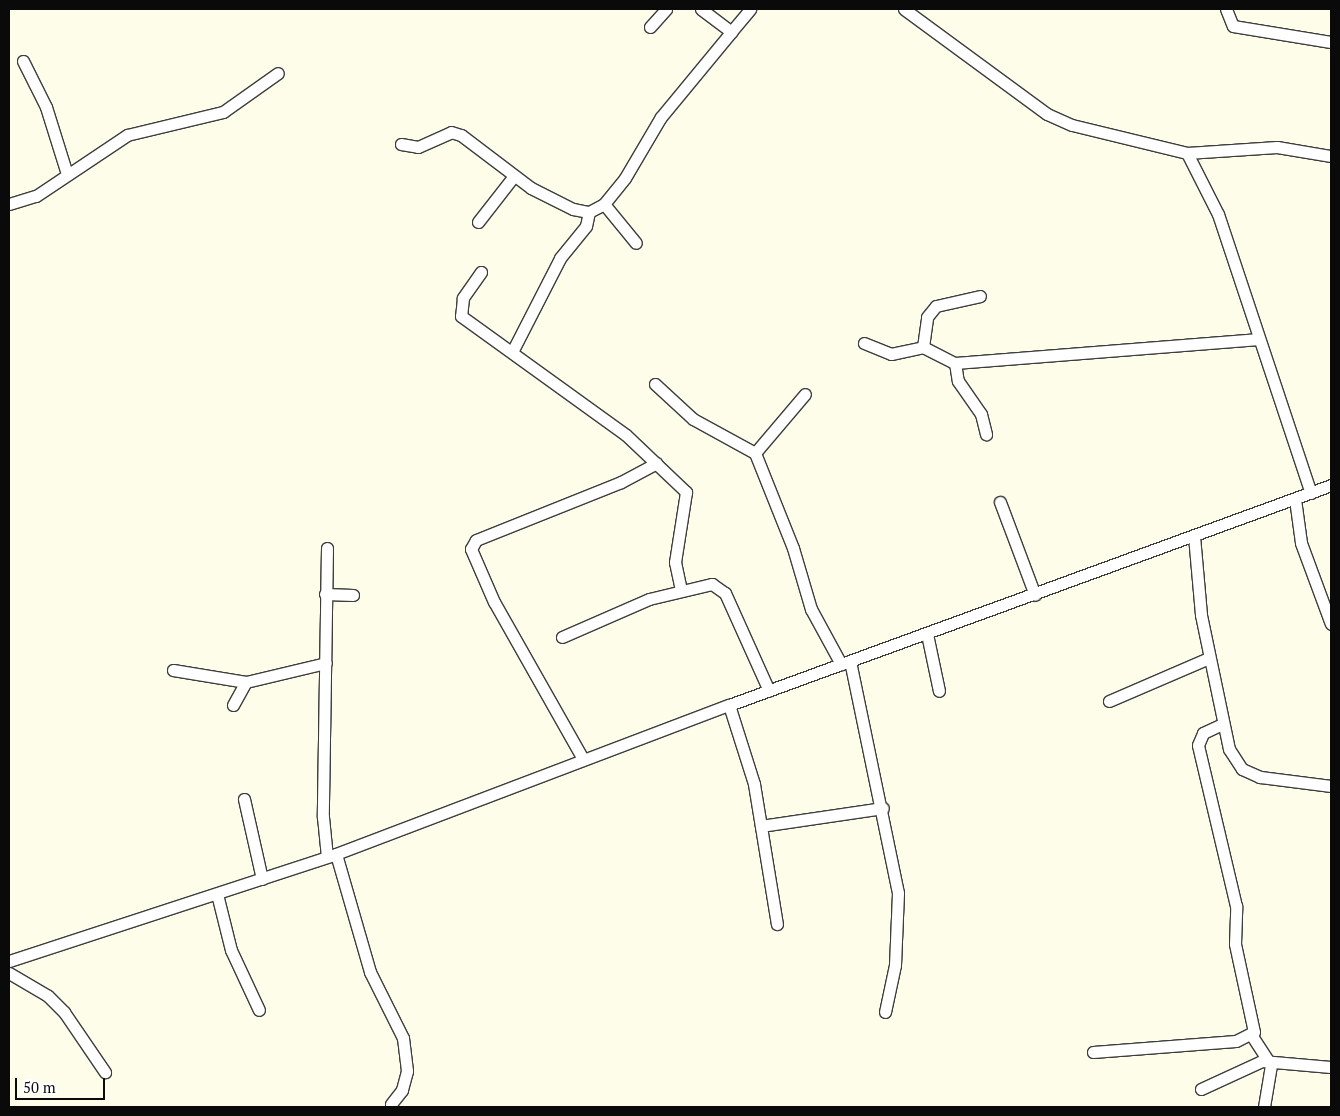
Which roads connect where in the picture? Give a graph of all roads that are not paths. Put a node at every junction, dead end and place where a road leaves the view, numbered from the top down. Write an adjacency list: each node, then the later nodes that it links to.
1 (666, 9): 6 (street)
2 (701, 9): 7 (street)
3 (750, 9): 7 (street)
4 (904, 9): 12 (street)
5 (1226, 9): 8 (street)
6 (650, 27)
7 (732, 32): 17 (street)
8 (1331, 42)
9 (23, 60): 14 (street)
10 (278, 73): 14 (street)
11 (401, 144): 15 (street)
12 (1187, 153): 13 (street); 23 (street)
13 (1331, 156)
14 (67, 174): 16 (street)
15 (513, 177): 18 (street); 19 (street)
16 (9, 204)
17 (604, 204): 18 (street); 20 (street)
18 (589, 212): 26 (street)
19 (478, 222)
20 (636, 244)
21 (481, 272): 26 (street)
22 (980, 296): 25 (street)
23 (1259, 339): 27 (street); 34 (street)
24 (864, 343): 25 (street)
25 (923, 346): 27 (street)
26 (512, 352): 32 (street)
27 (954, 363): 30 (street)
28 (655, 384): 31 (street)
29 (805, 394): 31 (street)
30 (986, 434)
31 (755, 453): 50 (street)
32 (656, 463): 41 (street); 59 (street)
33 (1331, 485): 34 (street)
34 (1311, 492): 35 (street)
35 (1294, 499): 37 (street); 45 (street)
36 (1000, 502): 43 (street)
37 (1194, 536): 38 (street); 40 (street)
38 (1176, 543): 40 (street); 43 (street)
39 (327, 548): 42 (street)
40 (1192, 559): 48 (street)
41 (681, 590): 47 (street); 53 (street)
42 (325, 594): 44 (street); 49 (street)
43 (1034, 594): 46 (street)
44 (353, 595)
45 (1331, 624)
46 (927, 634): 50 (street); 54 (street)
47 (562, 637)
48 (1209, 658): 55 (street); 58 (street)
49 (326, 662): 52 (street); 64 (street)
50 (846, 663): 53 (street); 62 (street)
51 (174, 670): 52 (street)
52 (246, 682): 56 (street)
53 (769, 691): 57 (street)
54 (939, 691)
55 (1109, 701)
56 (233, 705)
57 (729, 705): 59 (street); 63 (street)
58 (1222, 724): 60 (street); 72 (street)
59 (583, 759): 64 (street)
60 (1331, 786)
61 (244, 799): 65 (street)
62 (883, 808): 63 (street); 71 (street)
63 (761, 826): 67 (street)
64 (332, 856): 65 (street); 78 (street)
65 (262, 879): 66 (street)
66 (217, 894): 68 (street); 70 (street)
67 (776, 924)
68 (9, 961)
69 (9, 973): 76 (street)
70 (259, 1010)
71 (885, 1012)
72 (1252, 1036): 73 (street); 74 (street)
73 (1093, 1052)
74 (1270, 1062): 75 (street); 77 (street); 79 (street)
75 (1331, 1068)
76 (105, 1072)
77 (1201, 1089)
78 (391, 1104)
79 (1264, 1107)

